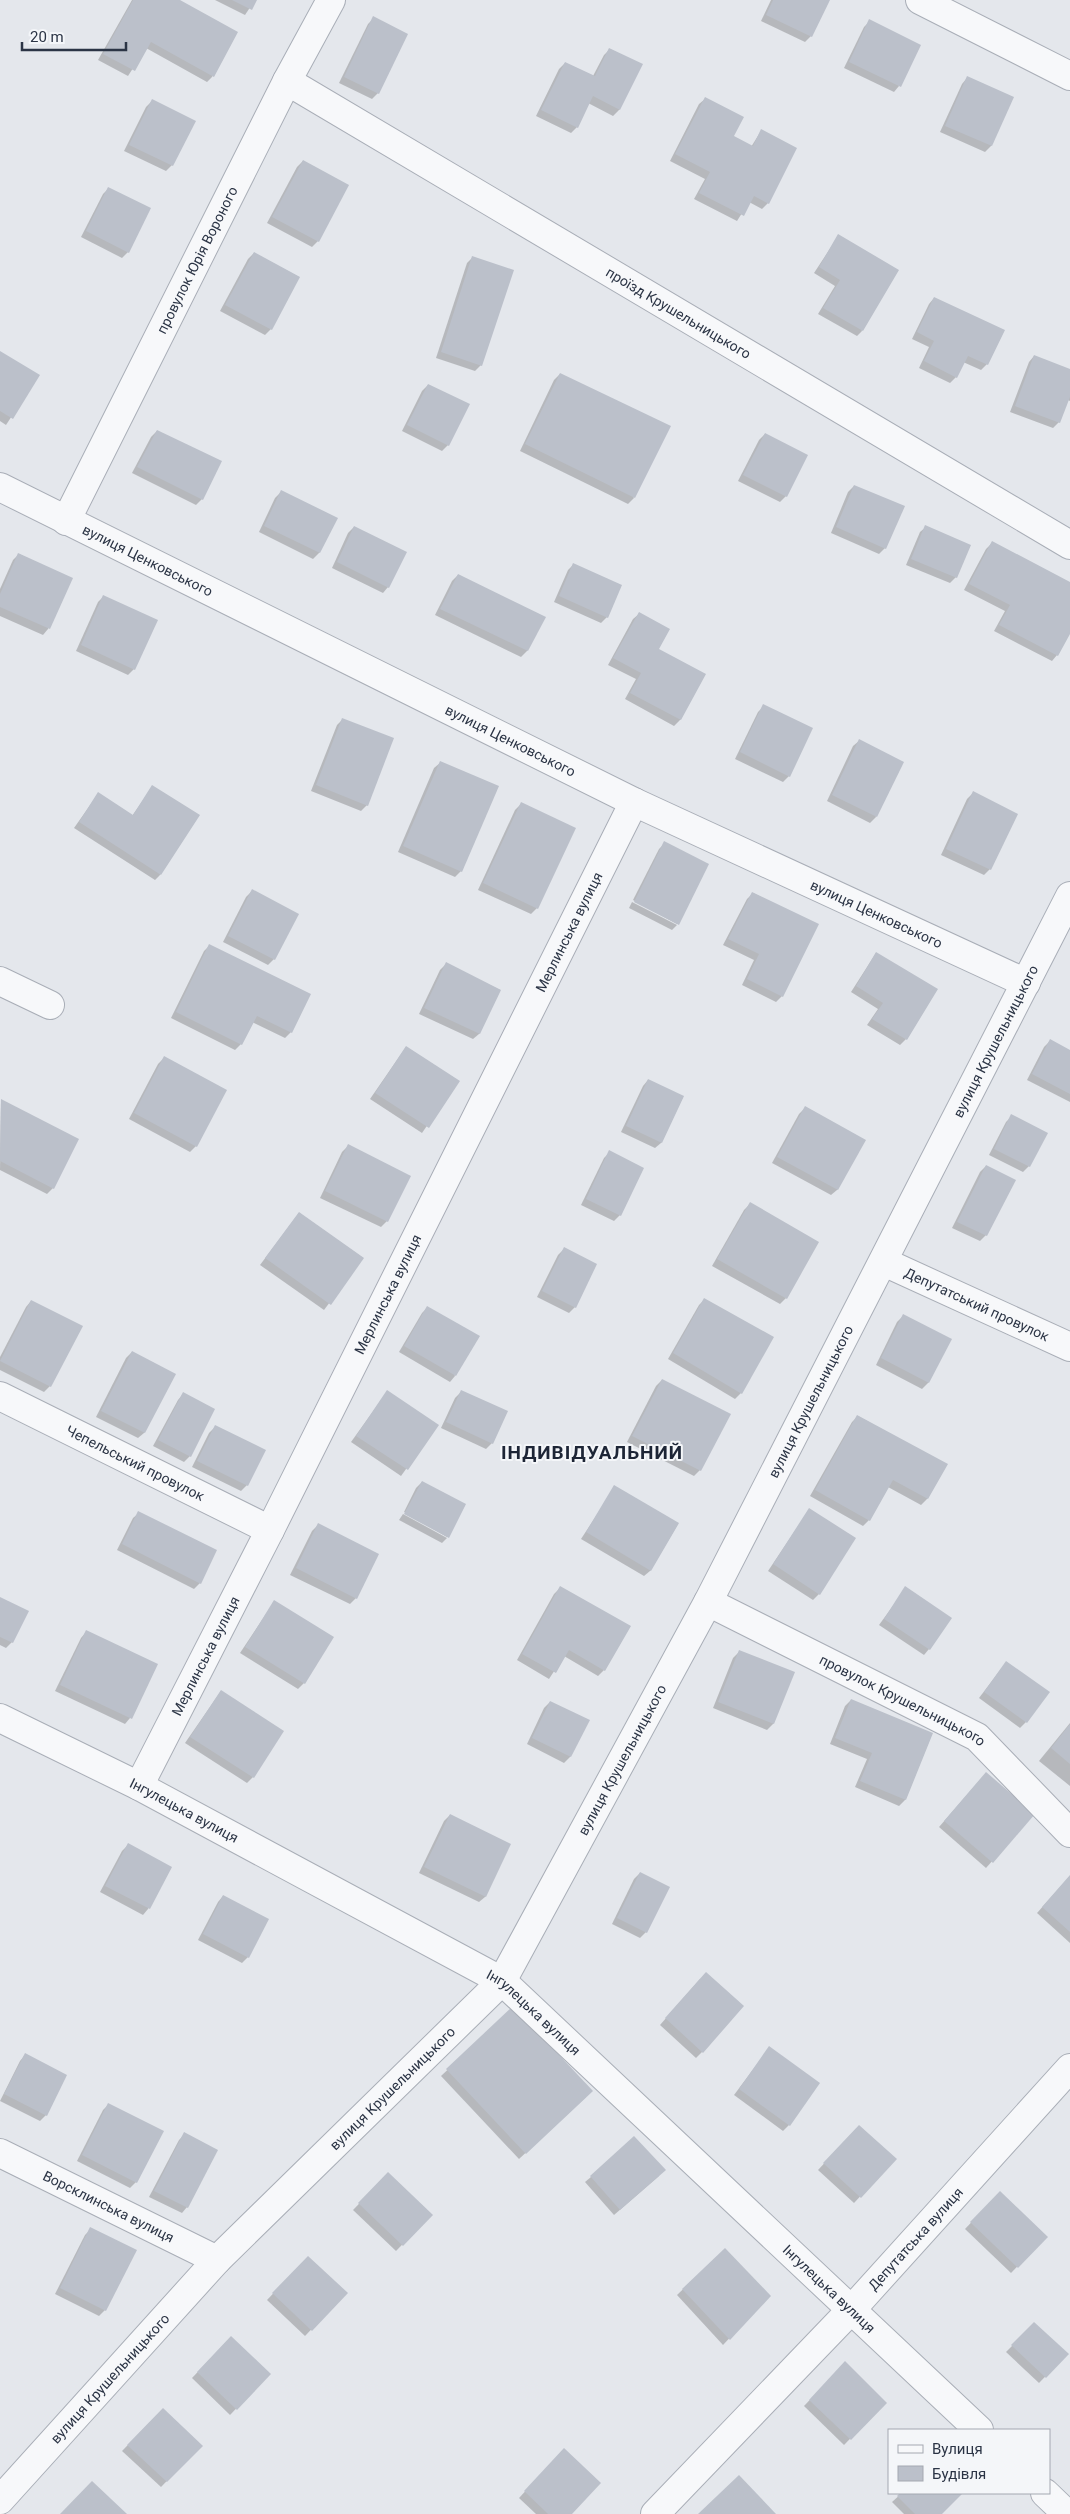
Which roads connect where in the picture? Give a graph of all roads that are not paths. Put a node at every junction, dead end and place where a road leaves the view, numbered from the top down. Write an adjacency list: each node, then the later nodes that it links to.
1 (331, 0): 4 (street, провулок Юрія Вороного)
2 (920, 0): 3 (street)
3 (1070, 76)
4 (287, 81): 6 (street, провулок Юрія Вороного); 7 (street, проїзд Крушельницького)
5 (0, 487): 6 (street, вулиця Ценковського)
6 (66, 521): 8 (street, вулиця Ценковського)
7 (1070, 545)
8 (634, 802): 11 (street, вулиця Ценковського); 16 (street, Мерлинська вулиця)
9 (1070, 896): 11 (street, вулиця Крушельницького)
10 (0, 981): 12 (street)
11 (1026, 983): 13 (street, вулиця Крушельницького)
12 (50, 1005)
13 (884, 1262): 14 (street, Депутатський провулок); 17 (street, вулиця Крушельницького)
14 (1070, 1347)
15 (0, 1396): 16 (street, Чепельський провулок)
16 (270, 1530): 19 (street, Мерлинська вулиця)
17 (708, 1602): 20 (street, провулок Крушельницького); 21 (street, вулиця Крушельницького)
18 (0, 1718): 19 (street, Інгулецька вулиця)
19 (139, 1786): 21 (street, Інгулецька вулиця)
20 (1070, 1833)
21 (502, 1981): 24 (street, вулиця Крушельницького); 25 (street, Інгулецька вулиця)
22 (1070, 2068): 25 (street, Депутатська вулиця)
23 (0, 2153): 24 (street, Ворсклинська вулиця)
24 (217, 2260): 28 (street, вулиця Крушельницького)
25 (852, 2309): 26 (street, Інгулецька вулиця); 29 (street, Депутатська вулиця)
26 (978, 2429)
27 (1046, 2494): 30 (street)
28 (0, 2500)
29 (654, 2514)
30 (1067, 2514)

